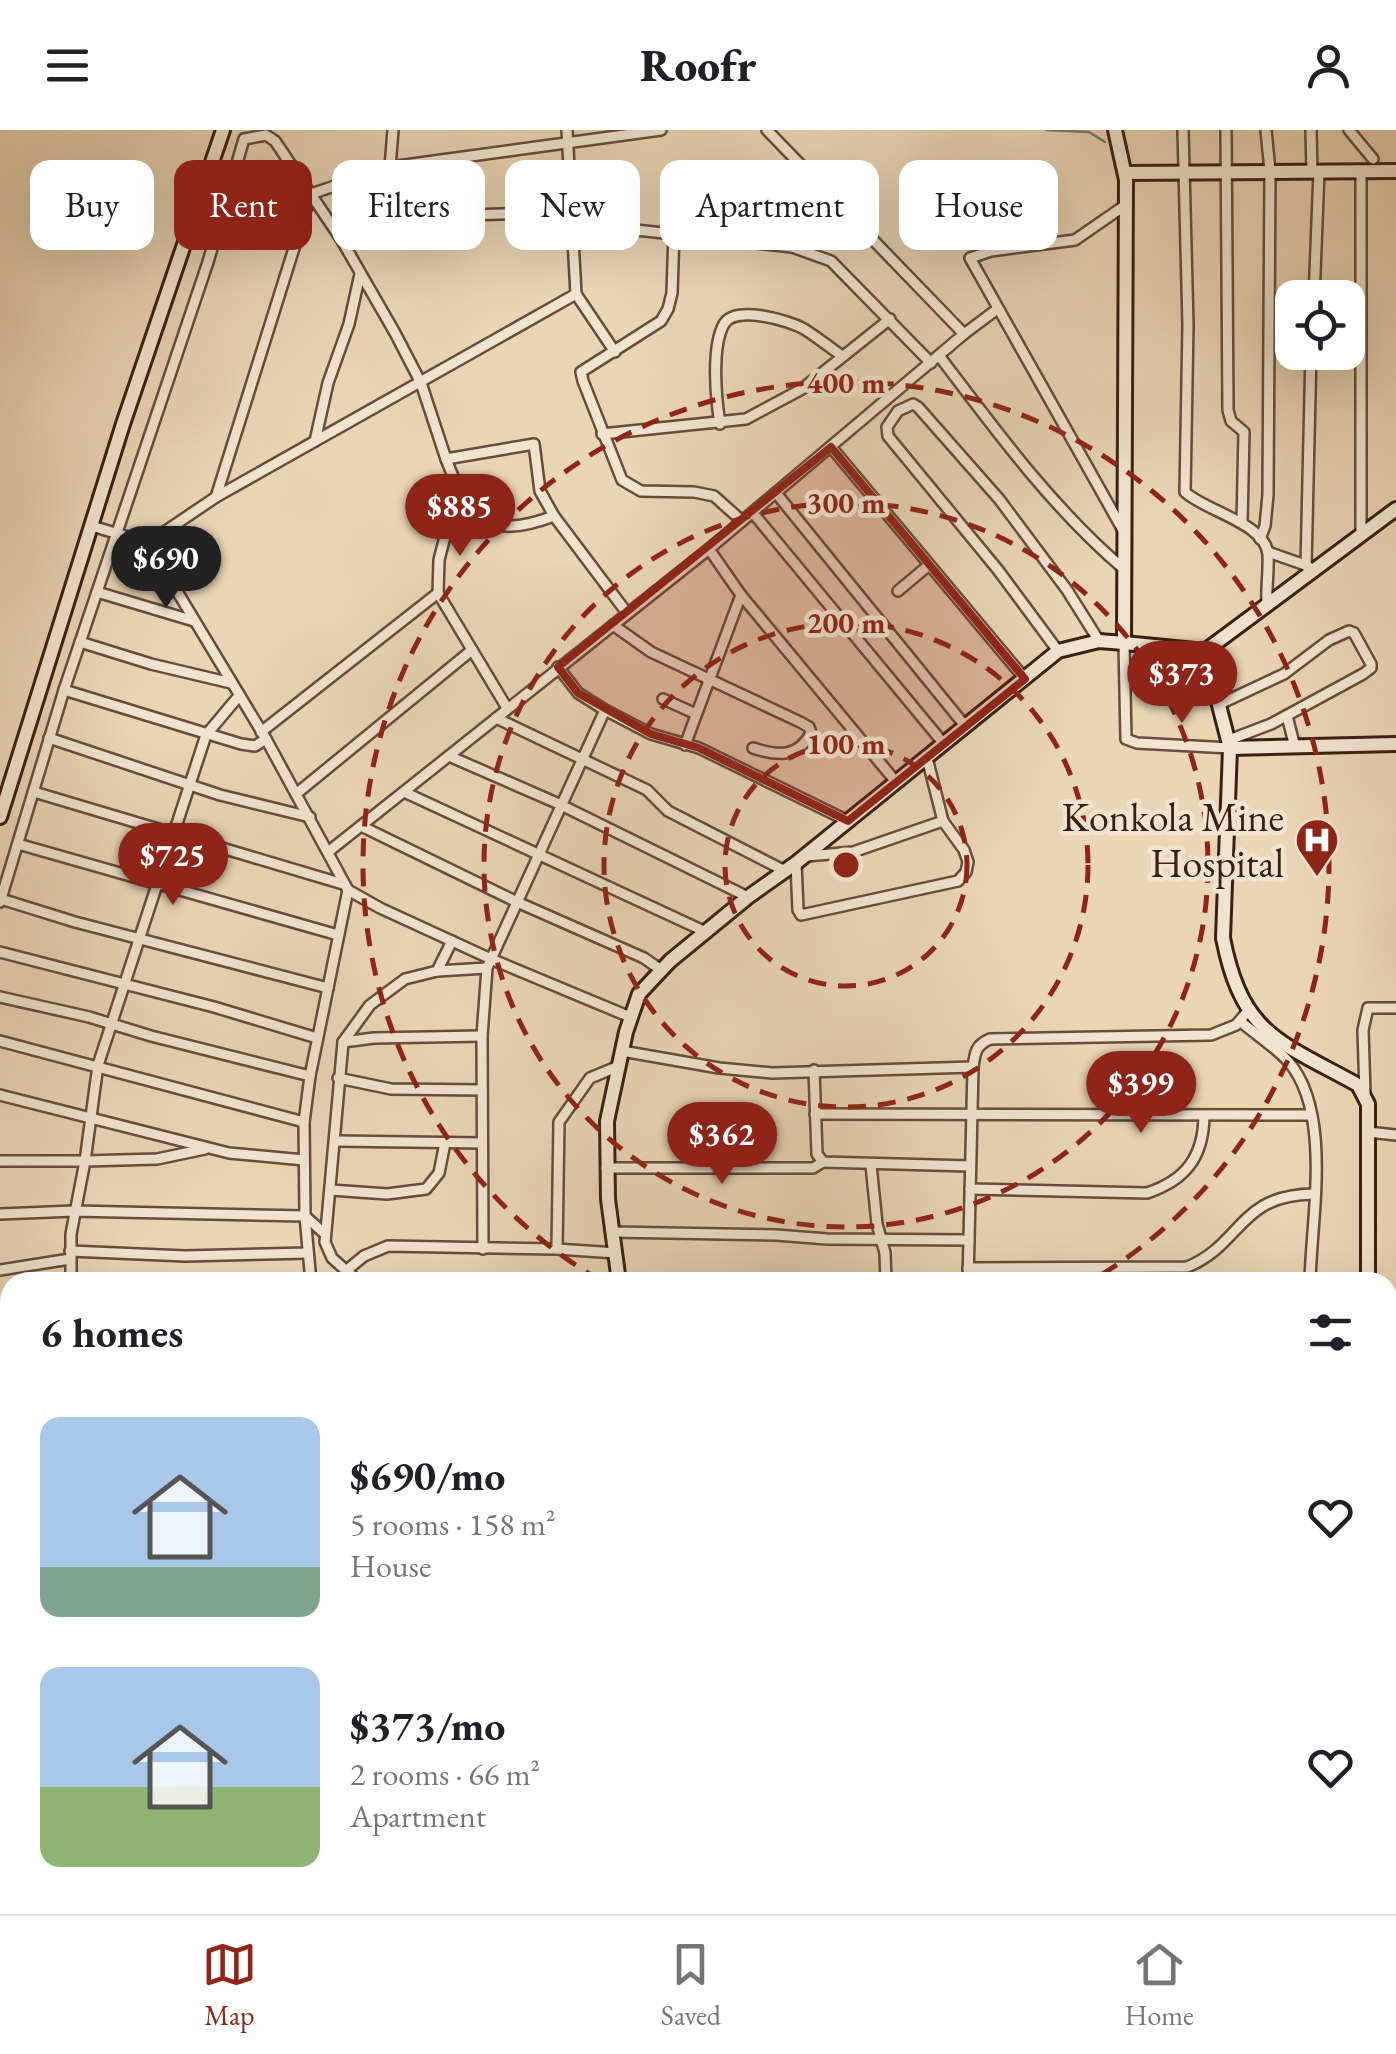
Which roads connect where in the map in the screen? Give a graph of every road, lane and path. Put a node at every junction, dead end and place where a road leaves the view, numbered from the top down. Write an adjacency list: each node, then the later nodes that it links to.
1 (224, 130): 62 (street)
2 (393, 130): 16 (street)
3 (567, 130): 12 (street)
4 (661, 130): 12 (street)
5 (768, 130): 41 (street)
6 (1114, 130): 25 (street)
7 (1183, 130): 19 (street)
8 (1226, 130): 22 (street)
9 (1266, 130): 20 (street)
10 (1310, 130): 23 (street)
11 (1350, 130): 13 (street)
12 (567, 145): 17 (street); 18 (street)
13 (1373, 158)
14 (238, 160): 15 (street)
15 (288, 160)
16 (391, 160)
17 (452, 160)
18 (568, 160)
19 (1184, 171): 22 (street); 25 (street); 61 (street)
20 (1270, 171): 22 (street); 23 (street); 66 (street)
21 (1396, 171): 24 (street)
22 (1226, 172): 61 (street)
23 (1316, 172): 24 (street); 37 (street)
24 (1361, 172): 64 (street)
25 (1125, 173): 28 (street)
26 (332, 187): 27 (street)
27 (312, 194): 29 (street)
28 (1127, 204): 39 (street); 65 (street)
29 (332, 225)
30 (212, 250): 63 (street)
31 (294, 250): 54 (street)
32 (347, 250): 36 (street)
33 (574, 250): 38 (street)
34 (673, 250): 42 (street)
35 (803, 250): 40 (street)
36 (360, 274): 46 (street); 49 (street)
37 (1314, 280)
38 (576, 294): 42 (street); 46 (street)
39 (996, 310): 41 (street); 65 (street)
40 (890, 319): 43 (street); 44 (street)
41 (964, 334): 44 (street)
42 (615, 352): 48 (street)
43 (842, 356): 47 (street); 47 (street)
44 (935, 360): 50 (street); 72 (street)
45 (1311, 370): 71 (street)
46 (421, 383): 49 (street); 51 (street)
47 (720, 424): 48 (street)
48 (602, 434): 60 (street)
49 (314, 441): 54 (street)
50 (831, 447): 53 (street); 70 (street)
51 (446, 459): 52 (street); 57 (street)
52 (457, 490): 58 (street); 59 (street)
53 (776, 493): 56 (street); 100 (street)
54 (216, 497): 67 (street)
55 (1396, 509): 64 (street)
56 (753, 513): 60 (street); 105 (street)
57 (554, 516): 59 (street); 78 (street)
58 (450, 519): 59 (street); 75 (street)
59 (484, 520)
60 (742, 521): 68 (street)
61 (1242, 523): 66 (street)
62 (92, 526): 63 (street); 119 (street)
63 (118, 532): 67 (street); 74 (street)
64 (1361, 532): 71 (street)
65 (1126, 534): 72 (street)
66 (1260, 539): 69 (street)
67 (148, 542): 79 (street)
68 (708, 549): 76 (street); 78 (street)
69 (1268, 552): 71 (street); 77 (street)
70 (929, 565): 73 (street); 88 (street)
71 (1310, 568): 77 (street)
72 (1125, 570): 83 (street)
73 (898, 590)
74 (96, 592): 79 (street); 82 (street)
75 (438, 593): 84 (street); 102 (street)
76 (741, 595): 89 (street); 113 (street)
77 (1267, 604): 85 (street)
78 (627, 613): 80 (street)
79 (194, 621): 90 (street)
80 (613, 625): 87 (street); 89 (street)
81 (1099, 641): 83 (street); 86 (street); 86 (street)
82 (80, 642): 90 (street); 91 (street)
83 (1124, 643): 85 (street); 106 (street)
84 (472, 650): 95 (street); 117 (street)
85 (1205, 651): 94 (street)
86 (1058, 652): 88 (street)
87 (558, 667): 95 (street); 96 (street)
88 (1025, 679): 100 (street)
89 (708, 680): 97 (street); 109 (street)
90 (230, 684): 92 (street)
91 (64, 690): 101 (street); 103 (street)
92 (238, 697): 101 (street); 102 (street)
93 (663, 698): 97 (street)
94 (1220, 704): 98 (street); 106 (street)
95 (508, 708): 99 (street)
96 (605, 710): 104 (street); 112 (street)
97 (696, 714): 104 (street)
98 (1287, 716): 106 (street); 108 (street)
99 (496, 718): 110 (street); 112 (street)
100 (966, 726): 105 (street)
101 (206, 735): 102 (street); 114 (street)
102 (264, 736): 117 (street)
103 (49, 738): 114 (street); 115 (street)
104 (685, 744): 121 (street)
105 (944, 744): 111 (street)
106 (1229, 744): 108 (street); 146 (street)
107 (1396, 744): 108 (street)
108 (1295, 747)
109 (753, 748)
110 (449, 756): 116 (street); 118 (street)
111 (927, 758): 113 (street); 122 (street)
112 (582, 760): 118 (street); 128 (street)
113 (896, 782): 121 (street)
114 (190, 784): 120 (street); 124 (street)
115 (34, 792): 124 (street); 125 (street)
116 (404, 792): 123 (street); 127 (street)
117 (296, 794): 120 (street)
118 (559, 804): 127 (street); 131 (street)
119 (0, 817)
120 (310, 818): 126 (street)
121 (848, 820): 128 (street)
122 (943, 821): 128 (street); 128 (street)
123 (362, 826): 126 (street); 133 (street)
124 (174, 832): 129 (street); 130 (street)
125 (18, 844): 129 (street); 132 (street)
126 (328, 852): 130 (street)
127 (538, 855): 133 (street); 134 (street)
128 (795, 863): 131 (street)
129 (159, 884): 135 (street); 136 (street)
130 (346, 886): 135 (street); 137 (street)
131 (748, 897): 134 (street)
132 (1, 900): 136 (street)
133 (516, 902): 139 (street); 140 (street)
134 (706, 932): 140 (street)
135 (338, 935): 143 (street)
136 (142, 938): 142 (street); 143 (street)
137 (452, 941): 139 (street); 141 (street)
138 (0, 952): 142 (street)
139 (489, 964): 141 (street); 147 (street); 149 (street)
140 (661, 970): 147 (street)
141 (437, 971): 152 (street)
142 (126, 986): 148 (street); 150 (street)
143 (328, 988): 150 (street)
144 (0, 998): 148 (street)
145 (1396, 1008): 161 (street)
146 (1244, 1016): 156 (street); 161 (street); 165 (street)
147 (630, 1017): 153 (street)
148 (112, 1024): 154 (street); 158 (street)
149 (482, 1036): 152 (street); 160 (street)
150 (317, 1038): 158 (street)
151 (0, 1041): 154 (street)
152 (344, 1042): 159 (street)
153 (622, 1052): 155 (street); 157 (street)
154 (98, 1065): 167 (street); 168 (street)
155 (619, 1066): 181 (street); 194 (street)
156 (972, 1066): 157 (street); 164 (street)
157 (814, 1070): 163 (street)
158 (310, 1076): 168 (street)
159 (338, 1078): 160 (street); 171 (street)
160 (482, 1090): 173 (street)
161 (1364, 1094): 169 (street)
162 (0, 1095): 167 (street)
163 (815, 1114): 164 (street); 178 (street)
164 (971, 1114): 166 (street); 180 (street)
165 (1311, 1116): 166 (street); 184 (street)
166 (1204, 1117): 182 (street)
167 (92, 1120): 174 (street); 177 (street)
168 (304, 1122): 175 (street)
169 (1368, 1132): 170 (street); 207 (street)
170 (1396, 1134)
171 (336, 1141): 172 (street); 183 (street)
172 (445, 1143): 173 (street); 183 (street)
173 (482, 1143): 193 (street)
174 (208, 1149): 175 (street); 177 (street)
175 (304, 1160): 187 (street)
176 (0, 1161): 177 (street)
177 (84, 1161): 185 (street)
178 (822, 1162): 179 (street); 181 (street)
179 (871, 1165): 180 (street); 191 (street)
180 (970, 1166): 182 (street)
181 (606, 1168): 188 (street)
182 (970, 1189): 192 (street)
183 (331, 1190): 189 (street)
184 (1313, 1194): 198 (street); 206 (street)
185 (74, 1211): 186 (street); 187 (street); 197 (street)
186 (0, 1214)
187 (305, 1216): 189 (street); 190 (street)
188 (614, 1232): 191 (street); 196 (street)
189 (324, 1234): 190 (street); 200 (street)
190 (307, 1236): 195 (street)
191 (880, 1239): 192 (street); 204 (street)
192 (969, 1240): 198 (street)
193 (483, 1249): 194 (street); 200 (street)
194 (558, 1249): 196 (street)
195 (308, 1254): 197 (street); 202 (street)
196 (616, 1254): 203 (street)
197 (70, 1255): 199 (street); 201 (street)
198 (968, 1268): 205 (street)
199 (0, 1270)
200 (346, 1270)
201 (71, 1272)
202 (311, 1272)
203 (617, 1272)
204 (886, 1272)
205 (968, 1272)
206 (1308, 1272)
207 (1368, 1272)

